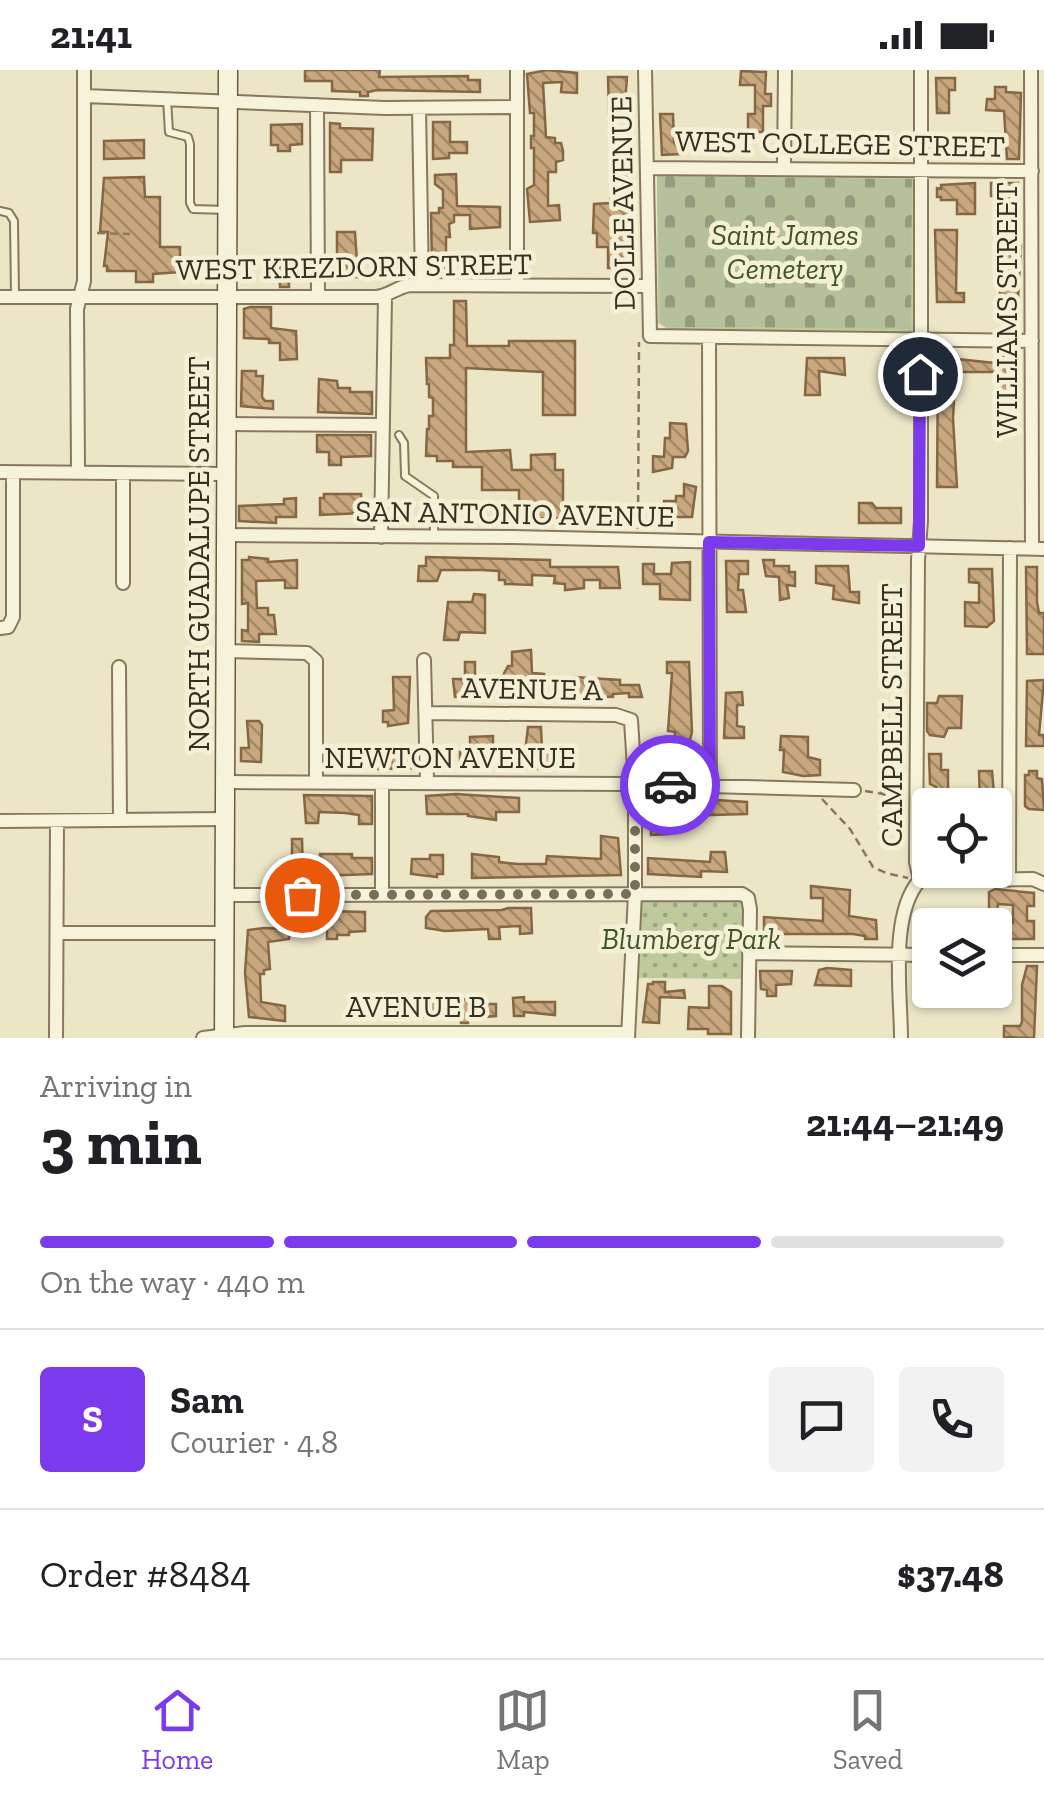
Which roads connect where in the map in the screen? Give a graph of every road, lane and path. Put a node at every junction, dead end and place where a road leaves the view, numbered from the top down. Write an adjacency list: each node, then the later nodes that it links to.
1 (84, 70): 8 (street)
2 (228, 70): 10 (street, NORTH GUADALUPE STREET)
3 (517, 70): 12 (street)
4 (645, 70): 14 (street, DOLLE AVENUE)
5 (786, 70): 15 (street)
6 (921, 70): 16 (street, CAMPBELL STREET)
7 (1031, 70): 17 (street, WILLIAMS STREET)
8 (84, 96): 9 (street); 26 (street)
9 (167, 98): 10 (street); 19 (lane)
10 (228, 102): 11 (street); 19 (street, NORTH GUADALUPE STREET)
11 (317, 105): 13 (street); 28 (street)
12 (517, 107): 13 (street); 23 (street)
13 (418, 108): 22 (street)
14 (647, 168): 15 (street, WEST COLLEGE STREET); 24 (street, DOLLE AVENUE)
15 (784, 168): 16 (street, WEST COLLEGE STREET)
16 (921, 168): 17 (street, WEST COLLEGE STREET); 32 (street, CAMPBELL STREET)
17 (1032, 171): 33 (street, WILLIAMS STREET)
18 (0, 210): 25 (lane)
19 (228, 210): 27 (street, NORTH GUADALUPE STREET)
20 (91, 233): 21 (path)
21 (130, 234)
22 (422, 284): 23 (street, WEST KREZDORN STREET); 29 (street, WEST KREZDORN STREET)
23 (517, 286): 24 (street, WEST KREZDORN STREET)
24 (649, 286): 30 (street, DOLLE AVENUE)
25 (8, 297): 26 (street, WEST KREZDORN STREET)
26 (80, 297): 27 (street, WEST KREZDORN STREET); 38 (street)
27 (228, 297): 28 (street, WEST KREZDORN STREET); 34 (street, NORTH GUADALUPE STREET)
28 (318, 297): 29 (street, WEST KREZDORN STREET)
29 (385, 297): 35 (street)
30 (645, 336): 31 (street); 44 (path)
31 (709, 337): 32 (street); 45 (street)
32 (920, 339): 33 (street); 46 (street, CAMPBELL STREET)
33 (1032, 341): 48 (street, WILLIAMS STREET)
34 (226, 424): 35 (street); 40 (street, NORTH GUADALUPE STREET)
35 (383, 425): 42 (street)
36 (400, 435): 43 (lane)
37 (6, 472): 38 (street); 49 (street)
38 (78, 472): 39 (street)
39 (124, 474): 40 (street); 50 (street)
40 (226, 474): 41 (street, NORTH GUADALUPE STREET)
41 (226, 535): 42 (street, SAN ANTONIO AVENUE); 53 (street, NORTH GUADALUPE STREET)
42 (381, 536): 43 (street, SAN ANTONIO AVENUE)
43 (434, 537): 44 (street, SAN ANTONIO AVENUE)
44 (638, 540): 45 (street, SAN ANTONIO AVENUE)
45 (709, 542): 46 (street, SAN ANTONIO AVENUE); 62 (street)
46 (919, 546): 47 (street, SAN ANTONIO AVENUE); 63 (street, CAMPBELL STREET)
47 (1010, 548): 48 (street, SAN ANTONIO AVENUE); 64 (street)
48 (1038, 549)
49 (11, 581): 51 (street); 52 (street)
50 (124, 583)
51 (0, 601)
52 (0, 628)
53 (226, 652): 57 (street, NORTH GUADALUPE STREET); 58 (street)
54 (424, 660): 56 (street)
55 (120, 667): 73 (street)
56 (426, 712): 60 (street); 61 (street, AVENUE A)
57 (225, 782): 58 (street, NEWTON AVENUE); 70 (street, NORTH GUADALUPE STREET)
58 (316, 782): 59 (street, NEWTON AVENUE)
59 (382, 782): 60 (street, NEWTON AVENUE); 78 (street)
60 (427, 782): 61 (street, NEWTON AVENUE)
61 (635, 784): 62 (street, NEWTON AVENUE); 79 (street)
62 (710, 786): 65 (street, NEWTON AVENUE)
63 (917, 788)
64 (1009, 788)
65 (809, 789): 66 (street, NEWTON AVENUE); 74 (path)
66 (854, 790): 67 (path)
67 (876, 792): 68 (path); 69 (path)
68 (912, 800)
69 (912, 802)
70 (225, 819): 73 (street); 80 (street, NORTH GUADALUPE STREET)
71 (0, 820): 72 (street)
72 (58, 820): 73 (street); 81 (street)
73 (120, 820)
74 (912, 879)
75 (1012, 880): 76 (street)
76 (1044, 884)
77 (914, 888): 84 (street)
78 (382, 894): 79 (street); 80 (street)
79 (635, 894): 83 (street); 88 (street)
80 (225, 895): 82 (street, NORTH GUADALUPE STREET)
81 (58, 933): 82 (street); 90 (street)
82 (224, 933): 89 (street, NORTH GUADALUPE STREET)
83 (749, 953): 84 (street); 92 (street)
84 (901, 954): 85 (street); 93 (street)
85 (912, 954)
86 (1012, 955): 87 (street)
87 (1044, 955)
88 (628, 1035): 89 (street, AVENUE B)
89 (224, 1037): 91 (street, AVENUE B)
90 (56, 1038)
91 (203, 1038)
92 (748, 1038)
93 (901, 1038)

